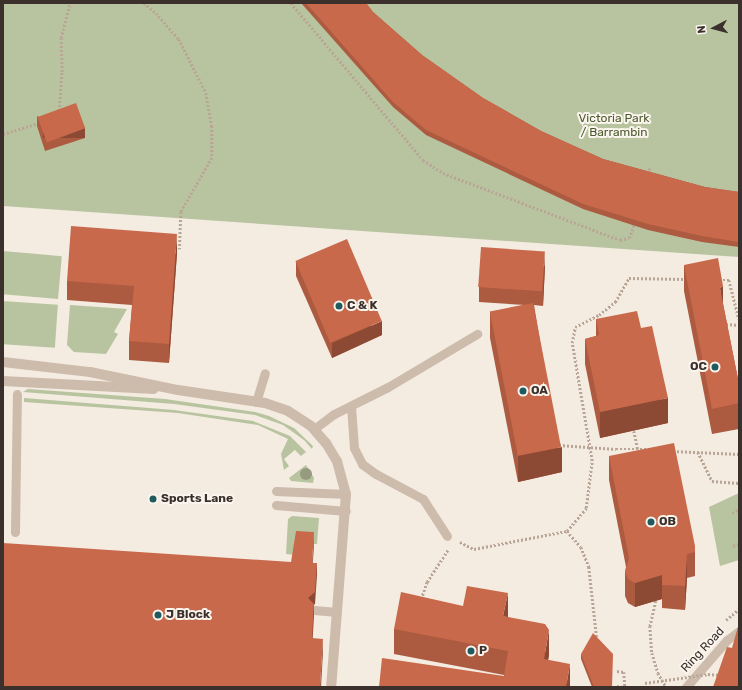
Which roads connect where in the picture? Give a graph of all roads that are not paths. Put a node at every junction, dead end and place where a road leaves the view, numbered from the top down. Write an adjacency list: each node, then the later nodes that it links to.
1 (477, 334): 10 (lane)
2 (3, 362): 3 (street)
3 (26, 366): 4 (street); 7 (street)
4 (3, 369)
5 (265, 374): 9 (lane)
6 (3, 381): 7 (street)
7 (178, 390): 9 (street)
8 (17, 394): 16 (lane)
9 (256, 402): 11 (street)
10 (351, 406): 11 (lane); 17 (lane)
11 (314, 429): 13 (street)
12 (276, 491): 13 (lane)
13 (346, 494): 15 (street)
14 (276, 505): 15 (lane)
15 (346, 511): 19 (street)
16 (15, 532)
17 (451, 538)
18 (314, 610): 19 (lane)
19 (337, 612): 21 (street)
20 (739, 631): 22 (lane, Ring Road)
21 (331, 687)
22 (686, 687)

